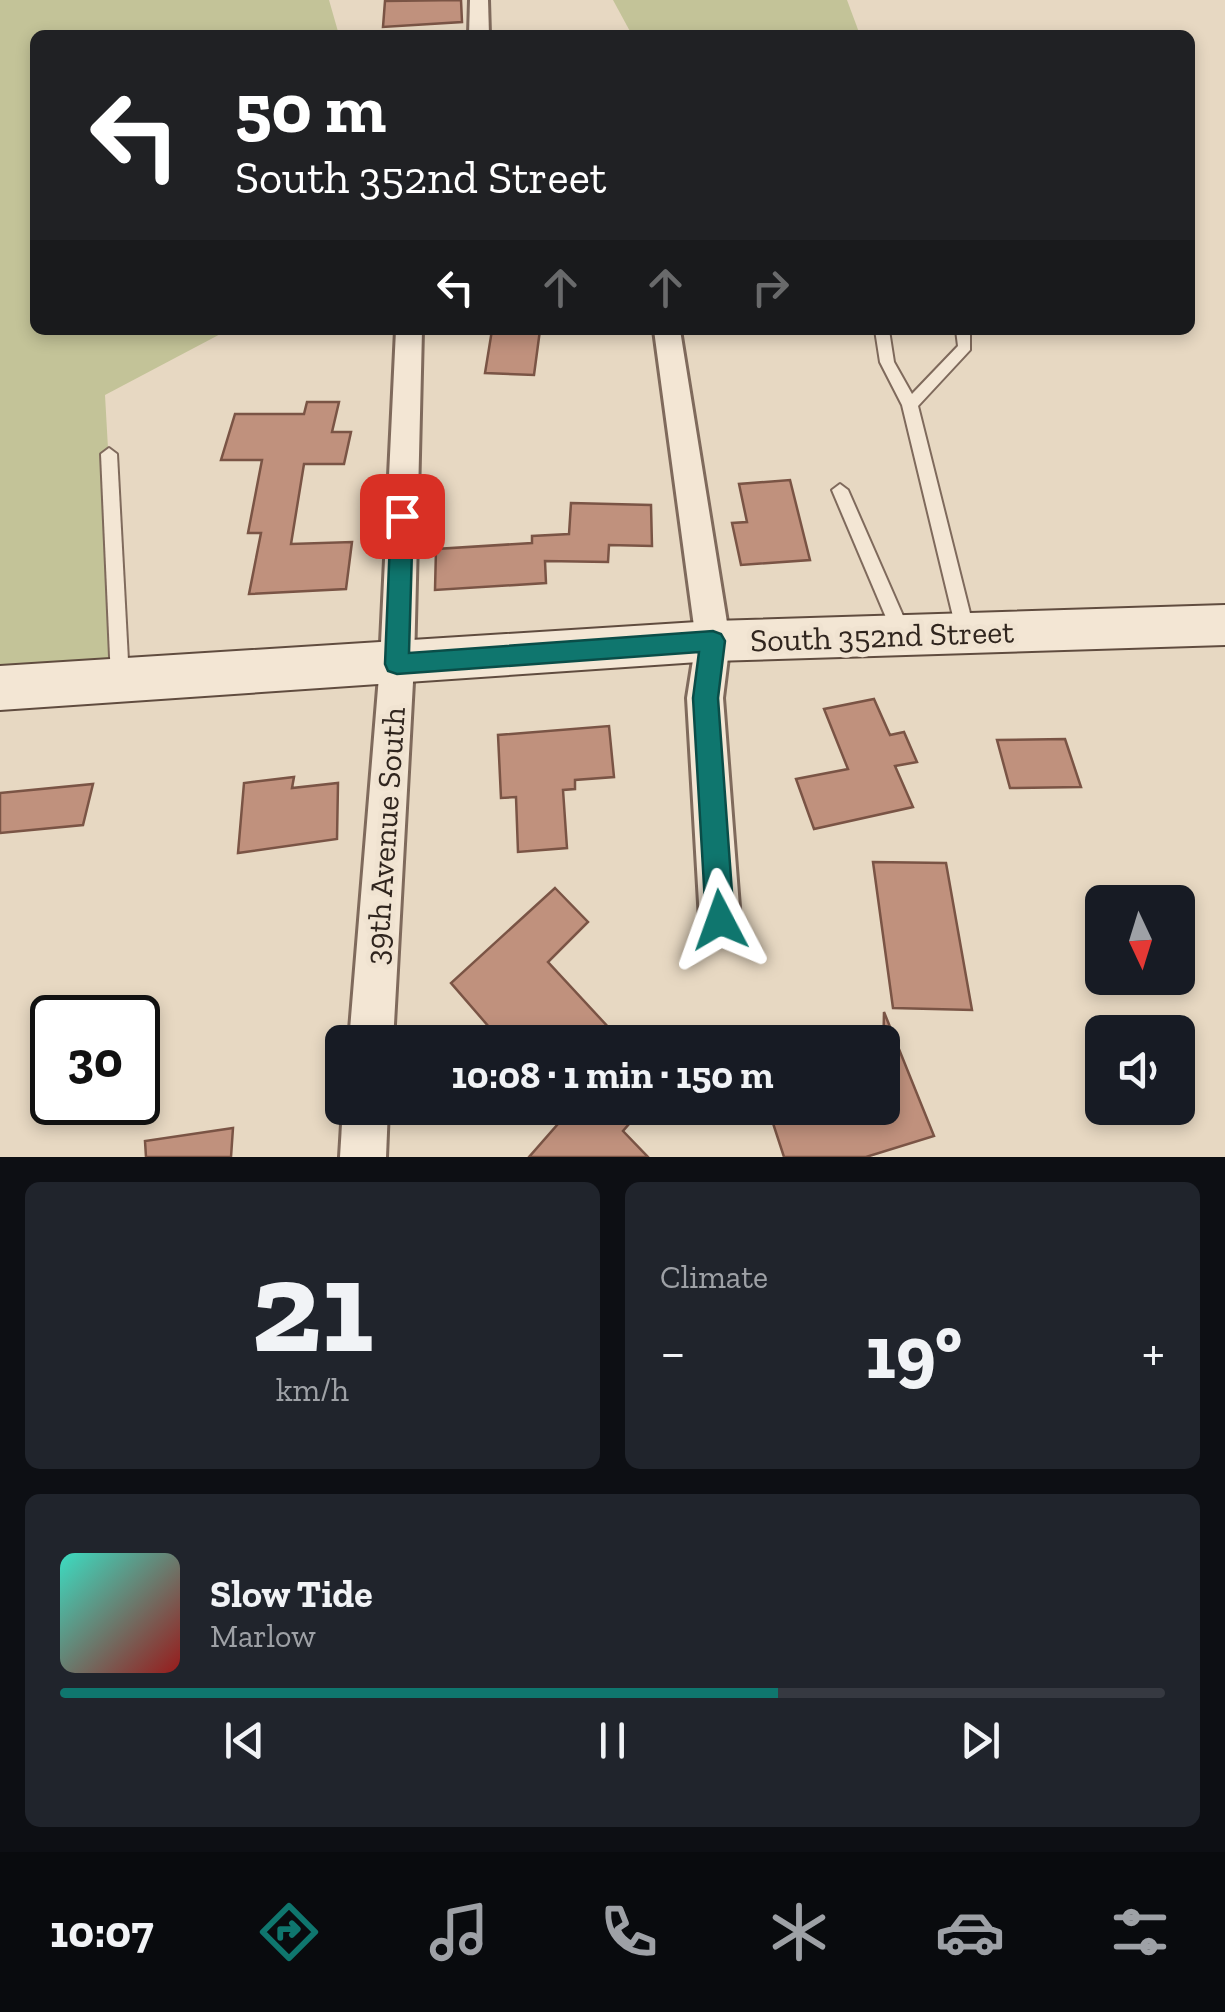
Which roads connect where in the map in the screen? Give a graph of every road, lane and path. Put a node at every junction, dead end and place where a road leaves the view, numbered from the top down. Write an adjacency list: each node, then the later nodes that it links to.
1 (479, 0): 2 (street)
2 (479, 30)
3 (409, 335): 14 (street, 39th Avenue South)
4 (668, 335): 13 (street)
5 (883, 335): 7 (lane)
6 (964, 335): 7 (lane)
7 (910, 405): 11 (lane)
8 (109, 454): 15 (lane)
9 (840, 490): 12 (lane)
10 (1225, 625): 11 (street, South 352nd Street)
11 (966, 633): 12 (street, South 352nd Street)
12 (902, 635): 13 (street, South 352nd Street)
13 (713, 641): 14 (street, South 352nd Street); 17 (street)
14 (397, 664): 15 (street, South 352nd Street); 18 (street, 39th Avenue South)
15 (120, 680): 16 (street, South 352nd Street)
16 (0, 688)
17 (720, 920)
18 (372, 1025)
19 (365, 1125): 20 (street)
20 (363, 1157)

